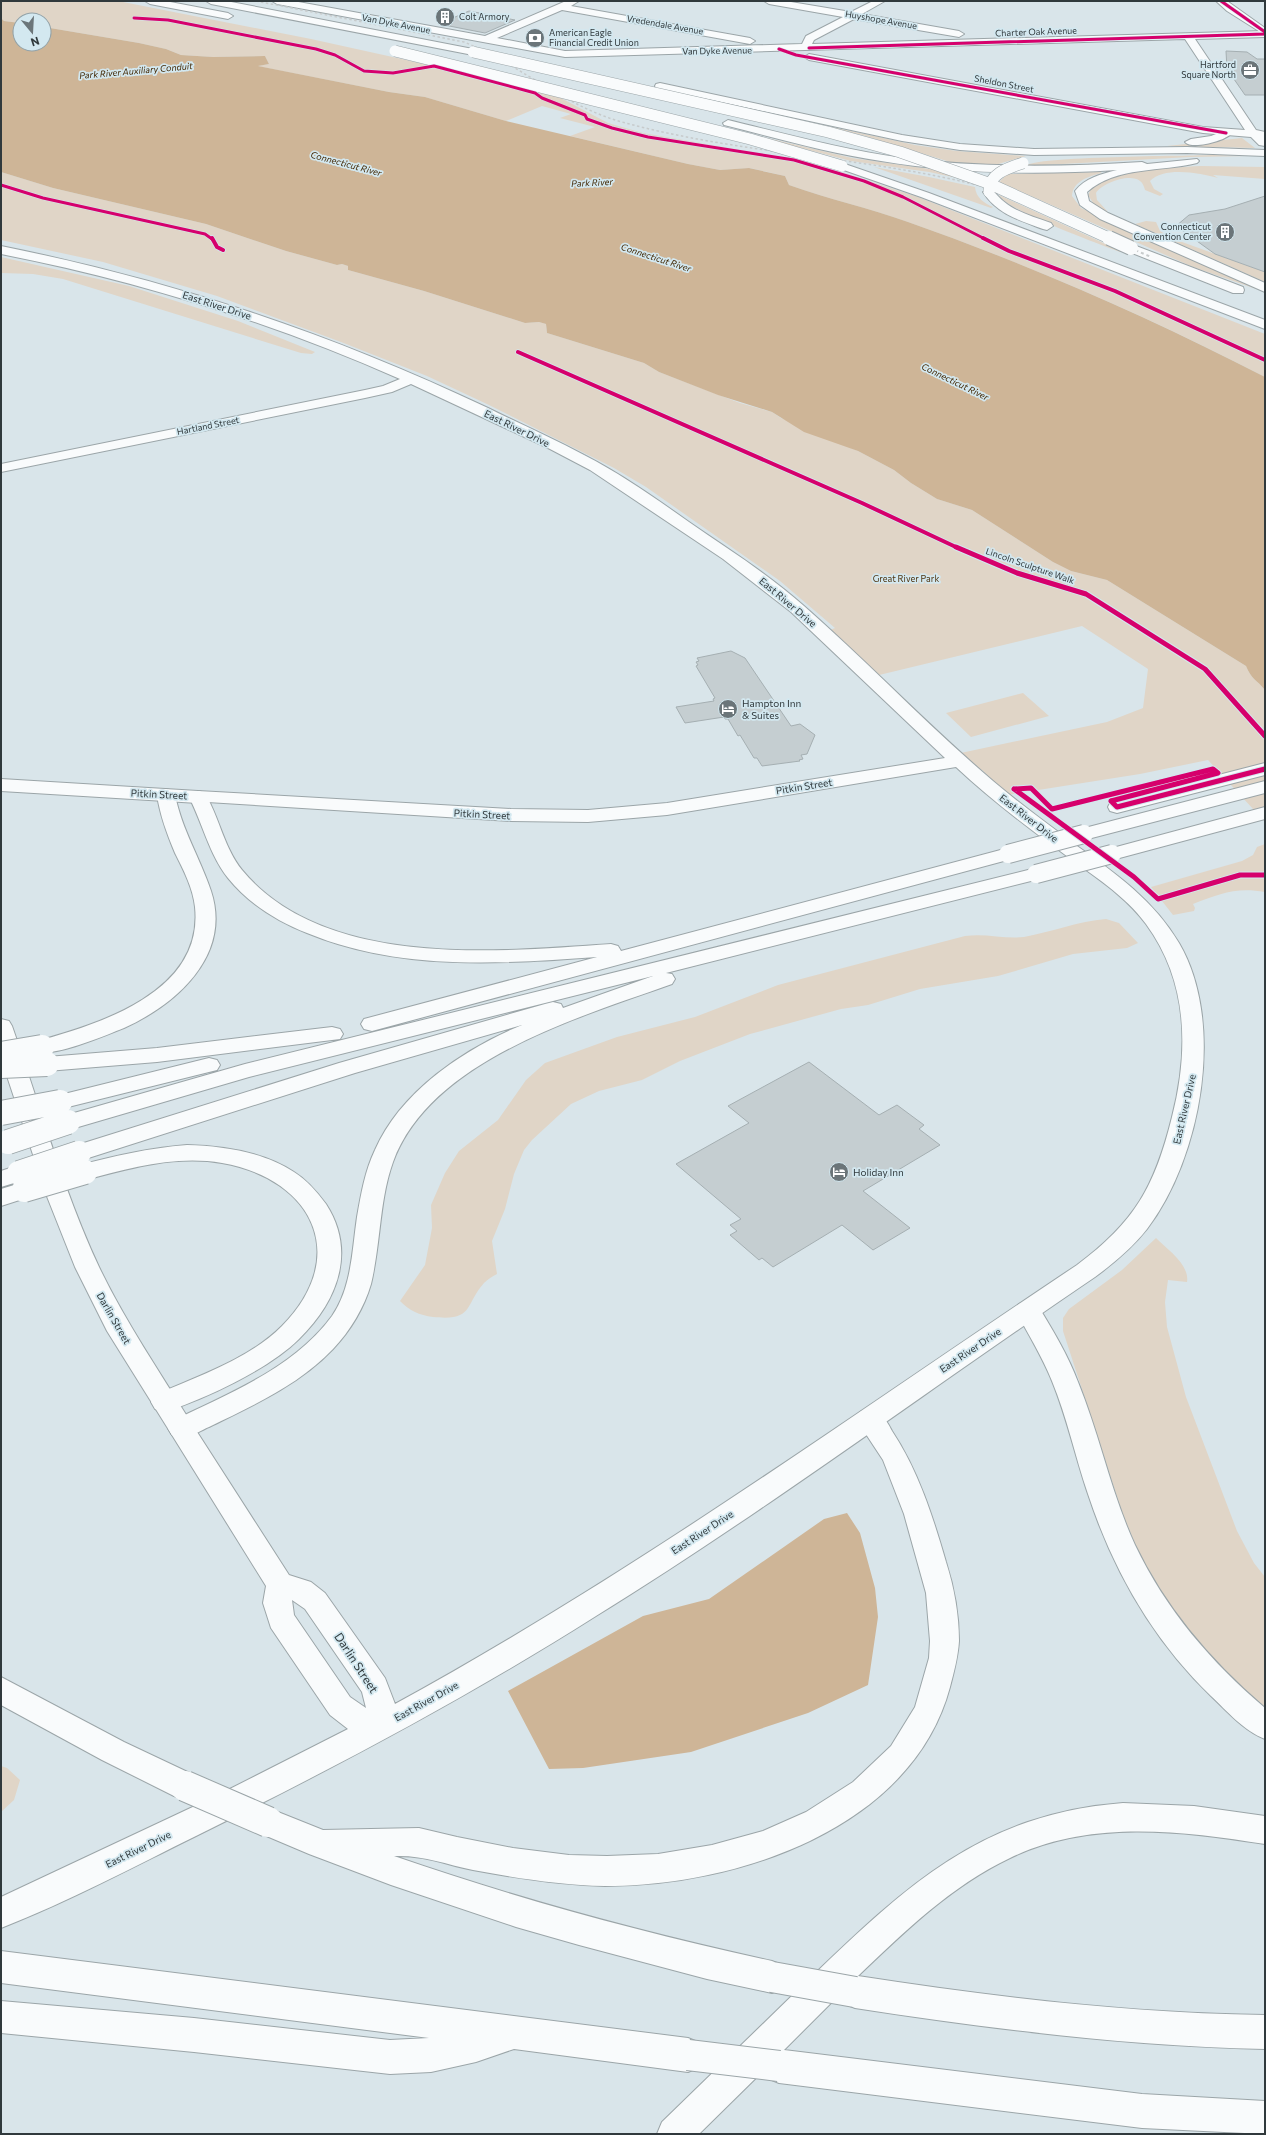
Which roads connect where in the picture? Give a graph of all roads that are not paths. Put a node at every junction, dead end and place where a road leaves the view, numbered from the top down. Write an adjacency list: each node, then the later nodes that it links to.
1 (150, 1): 10 (main road)
2 (211, 1): 21 (main road)
3 (277, 1): 14 (main road, Van Dyke Avenue)
4 (574, 1): 8 (main road)
5 (769, 1): 9 (main road, Huyshope Avenue)
6 (880, 1): 9 (main road)
7 (1221, 1): 11 (main road)
8 (561, 7): 14 (main road); 16 (main road, Vredendale Avenue)
9 (853, 16): 15 (main road, Huyshope Avenue); 18 (main road)
10 (238, 18)
11 (1265, 33): 12 (main road, Charter Oak Avenue)
12 (1188, 36): 15 (main road, Charter Oak Avenue); 23 (main road)
13 (338, 37): 19 (main road)
14 (485, 40): 20 (main road, Van Dyke Avenue)
15 (993, 42): 18 (main road, Charter Oak Avenue)
16 (769, 44)
17 (383, 48): 19 (main road)
18 (808, 48): 20 (main road, Charter Oak Avenue)
19 (400, 49): 27 (main road); 29 (main road, bridge)
20 (779, 49): 22 (main road, Sheldon Street)
21 (473, 52): 24 (main road, bridge); 35 (main road, bridge)
22 (1226, 133): 23 (main road, Sheldon Street); 24 (main road)
23 (1260, 135): 25 (main road)
24 (918, 141): 27 (main road)
25 (1265, 144)
26 (1265, 153): 27 (main road)
27 (1191, 156): 28 (main road); 30 (main road, bridge); 34 (main road)
28 (1265, 161)
29 (929, 193): 33 (main road); 37 (main road)
30 (1061, 232)
31 (1104, 249): 33 (main road)
32 (1, 250): 38 (main road, East River Drive)
33 (1127, 264): 36 (main road)
34 (1265, 288)
35 (1265, 301)
36 (1265, 315)
37 (1265, 325)
38 (413, 378): 39 (main road, Hartland Street); 40 (main road, East River Drive)
39 (1, 468)
40 (959, 761): 45 (main road, Pitkin Street); 61 (main road, East River Drive)
41 (1265, 769): 46 (main road)
42 (1, 785): 44 (main road, Pitkin Street)
43 (1265, 787): 49 (main road, bridge)
44 (166, 795): 45 (main road, Pitkin Street); 54 (main road)
45 (198, 797): 49 (main road)
46 (1117, 807)
47 (1262, 814): 48 (main road, bridge)
48 (1036, 874): 50 (main road); 57 (main road, bridge)
49 (660, 947): 52 (main road)
50 (666, 979): 58 (main road); 64 (main road)
51 (1, 1026): 62 (main road, Darlin Street)
52 (332, 1034): 54 (main road); 56 (main road, bridge)
53 (1, 1054): 54 (main road, bridge)
54 (45, 1055): 55 (main road, bridge)
55 (1, 1066)
56 (1, 1112)
57 (5, 1143)
58 (82, 1162): 59 (main road, bridge); 62 (main road)
59 (14, 1181): 60 (main road)
60 (1, 1198)
61 (1028, 1311): 63 (main road, East River Drive); 67 (main road)
62 (164, 1402): 64 (main road, Darlin Street)
63 (869, 1419): 68 (main road, East River Drive); 70 (main road)
64 (181, 1428): 65 (main road, Darlin Street)
65 (280, 1585): 68 (main road); 68 (main road, Darlin Street)
66 (1, 1690): 70 (main road, bridge)
67 (1265, 1726)
68 (378, 1729): 71 (main road, East River Drive)
69 (1265, 1830): 77 (main road)
70 (320, 1844): 74 (main road, bridge)
71 (1, 1913)
72 (1, 1967): 75 (main road)
73 (1, 2017): 75 (main road)
74 (1265, 2032)
75 (515, 2033): 76 (main road, bridge)
76 (1265, 2118)
77 (674, 2134)

